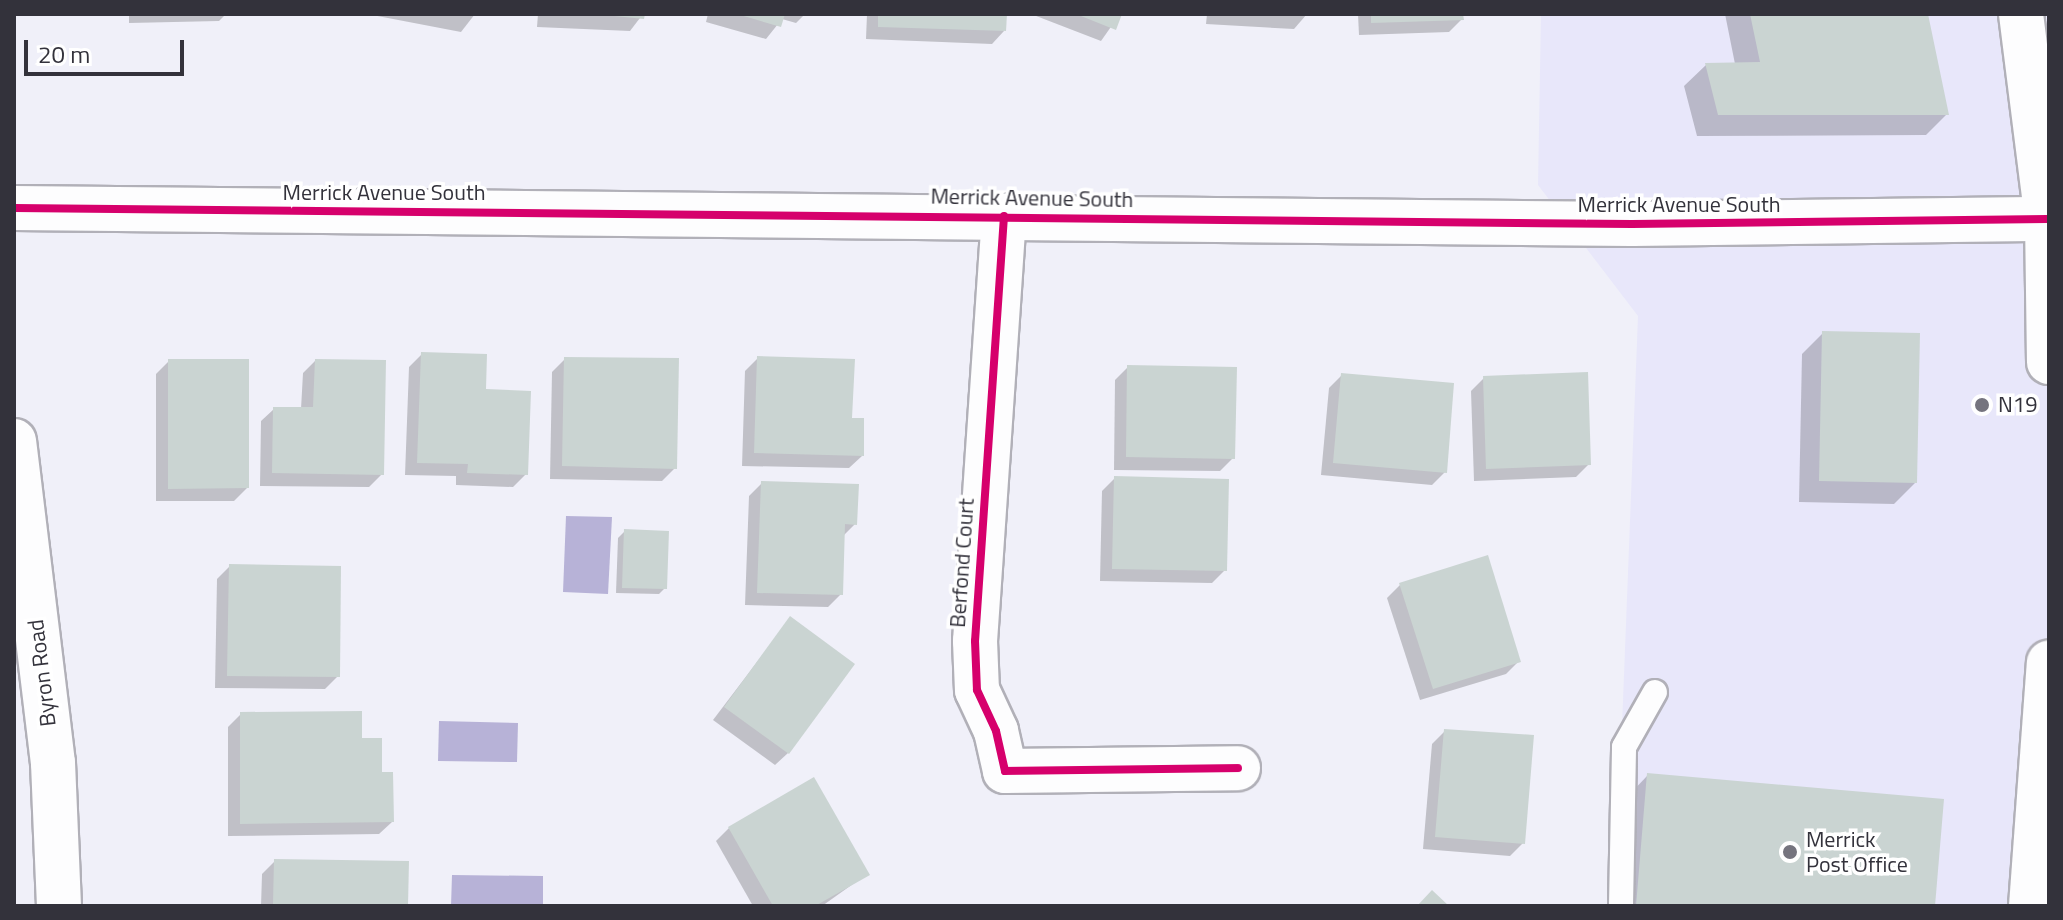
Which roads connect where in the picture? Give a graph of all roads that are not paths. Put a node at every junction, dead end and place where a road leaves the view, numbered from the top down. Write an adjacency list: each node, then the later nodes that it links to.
1 (2021, 14): 4 (street)
2 (14, 208): 3 (street, Merrick Avenue South)
3 (1004, 216): 4 (street, Merrick Avenue South); 9 (street, Berfond Court)
4 (2048, 219): 5 (street)
5 (2049, 362)
6 (14, 441): 10 (street, Byron Road)
7 (2049, 663): 12 (street)
8 (1655, 692): 11 (lane)
9 (1238, 768)
10 (59, 906)
11 (1621, 906)
12 (2031, 906)

